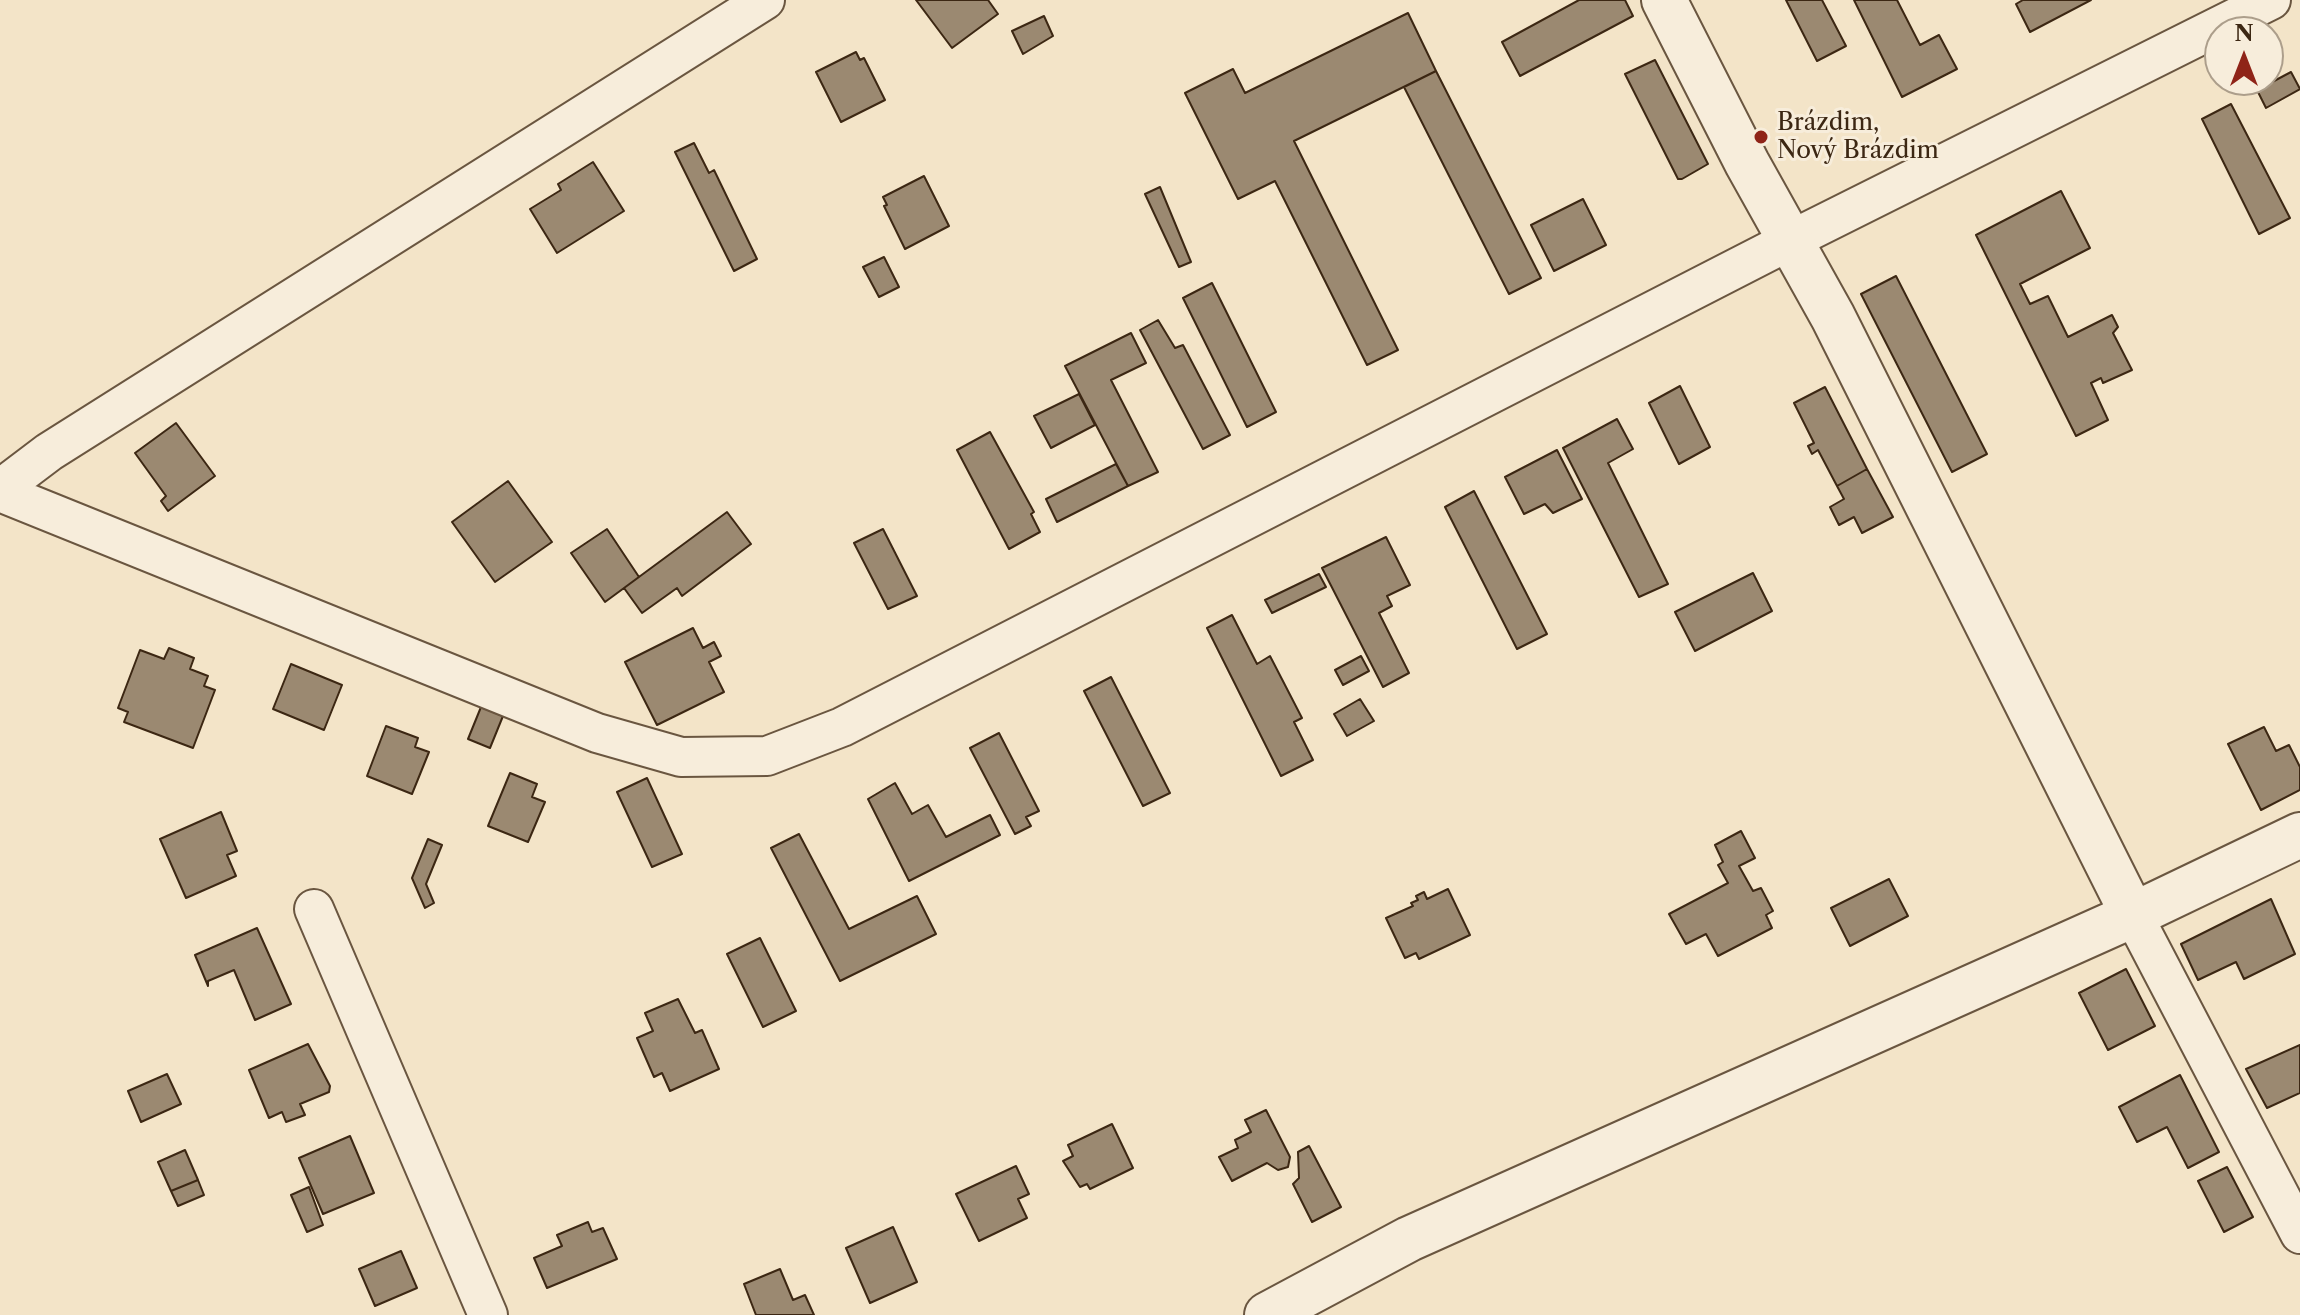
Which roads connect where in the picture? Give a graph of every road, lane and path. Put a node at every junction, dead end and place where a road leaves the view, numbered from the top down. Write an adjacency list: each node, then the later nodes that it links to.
1 (765, 0): 5 (street)
2 (1664, 0): 4 (street)
3 (2271, 0): 4 (street)
4 (1791, 240): 5 (street); 8 (street)
5 (0, 490)
6 (2300, 835): 8 (street)
7 (314, 909): 10 (street)
8 (2133, 915): 9 (street); 11 (street)
9 (2300, 1234)
10 (488, 1315)
11 (1267, 1315)

